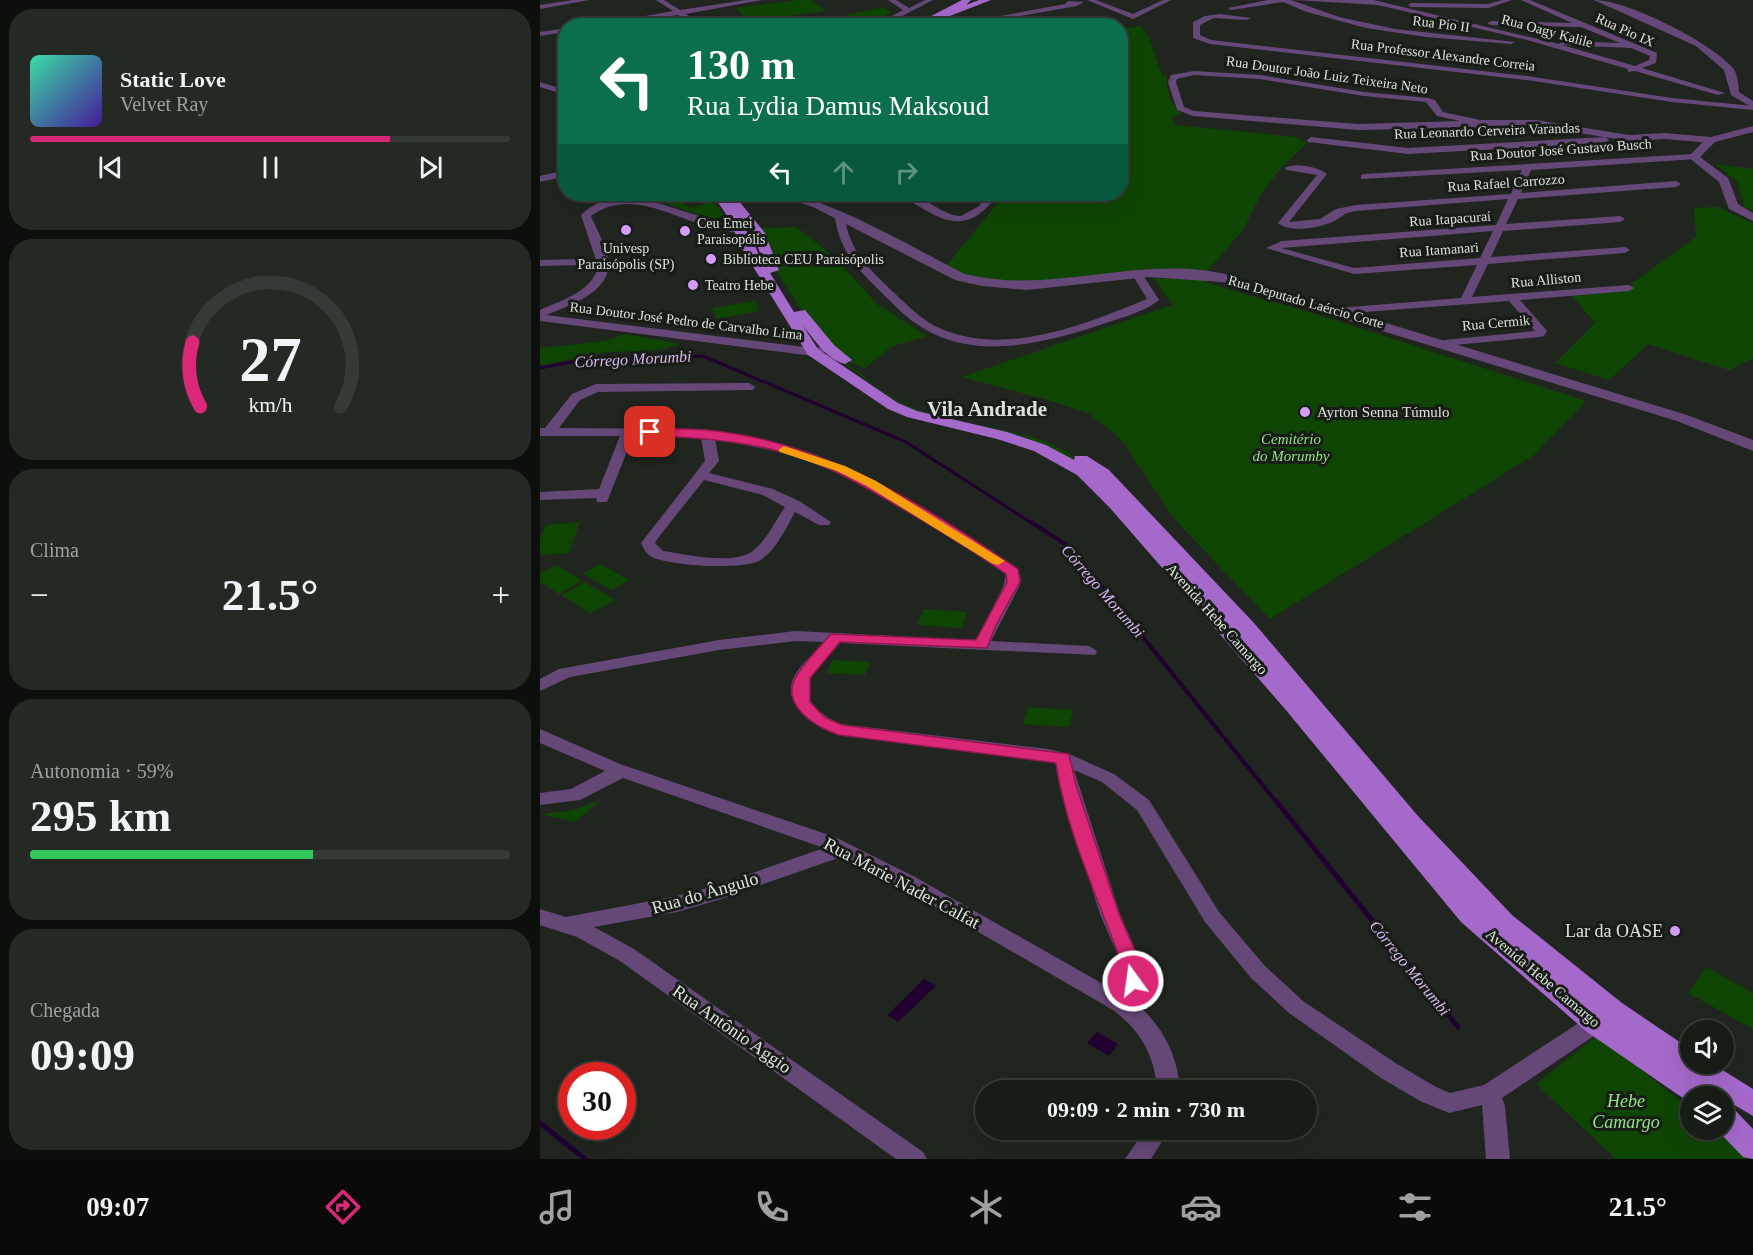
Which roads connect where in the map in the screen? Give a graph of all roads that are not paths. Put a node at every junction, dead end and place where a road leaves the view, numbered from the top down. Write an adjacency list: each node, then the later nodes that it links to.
1 (586, 0): 19 (street)
2 (659, 0): 23 (street)
3 (759, 0): 23 (street)
4 (891, 0): 22 (street)
5 (930, 0): 22 (street)
6 (967, 0): 27 (main road)
7 (976, 0): 21 (main road)
8 (987, 0): 21 (main road)
9 (1093, 0): 10 (street)
10 (1168, 0)
11 (1283, 0): 20 (street); 35 (street, Rua Pio II)
12 (1297, 0): 18 (street)
13 (1365, 0): 18 (street, Rua Oagy Kalile)
14 (1509, 0): 18 (street)
15 (1524, 0): 32 (street, Rua Pio IX)
16 (1598, 0): 42 (street)
17 (1073, 4): 29 (street)
18 (1383, 4): 31 (street, Rua Oagy Kalile)
19 (540, 7)
20 (1230, 8)
21 (962, 9): 28 (main road)
22 (908, 10): 26 (street)
23 (677, 12): 24 (street); 25 (street)
24 (641, 18)
25 (687, 18)
26 (892, 18)
27 (934, 18)
28 (942, 18)
29 (995, 18)
30 (1247, 18): 45 (street, Rua Professor Alexandre Correia)
31 (1460, 23): 32 (street); 35 (street, Rua Oagy Kalile)
32 (1584, 24): 36 (street, Rua Pio IX)
33 (558, 31): 34 (street)
34 (540, 34)
35 (1541, 42): 36 (street, Rua Pio II); 37 (street, Rua Oagy Kalile)
36 (1634, 46): 37 (street, Rua Pio IX)
37 (1631, 70): 41 (street, Rua Oagy Kalile)
38 (540, 84): 39 (street)
39 (558, 90)
40 (558, 93): 43 (street)
41 (1720, 93): 42 (street); 44 (street)
42 (1735, 93): 44 (street); 46 (street)
43 (540, 95)
44 (1708, 98): 45 (street)
45 (1698, 103): 46 (street, Rua Professor Alexandre Correia)
46 (1753, 106)
47 (1440, 114): 48 (street, Rua Doutor João Luiz Teixeira Neto); 49 (street); 49 (street, Rua Doutor João Luiz Teixeira Neto)
48 (1480, 123): 49 (street, Rua Doutor João Luiz Teixeira Neto); 51 (street, Rua Doutor João Luiz Teixeira Neto)
49 (1442, 125)
50 (1753, 129): 53 (street)
51 (1629, 138): 52 (street, Rua Leonardo Cerveira Varandas); 53 (street, Rua Doutor João Luiz Teixeira Neto)
52 (1311, 140)
53 (1711, 140): 54 (street)
54 (1693, 157): 55 (street, Rua Doutor José Gustavo Busch); 70 (street)
55 (1528, 167): 58 (street, Rua Doutor José Gustavo Busch); 61 (street)
56 (1290, 168): 61 (street, Rua Rafael Carrozzo)
57 (558, 175): 59 (street)
58 (1364, 177)
59 (541, 178)
60 (1676, 184): 61 (street, Rua Rafael Carrozzo)
61 (1516, 195): 73 (street)
62 (613, 201): 76 (street)
63 (646, 201): 72 (street)
64 (723, 201): 72 (main road, Avenida Hebe Camargo)
65 (731, 201): 72 (main road, Avenida Hebe Camargo)
66 (805, 201): 69 (street, Rua Deputado Laércio Corte)
67 (919, 201): 68 (street)
68 (988, 201)
69 (840, 216): 81 (street, Rua Deputado Laércio Corte); 81 (street)
70 (1753, 217)
71 (1620, 219): 73 (street, Rua Itapacuraí)
72 (741, 223): 88 (main road, Avenida Hebe Camargo)
73 (1500, 229): 74 (street, Rua Itapacuraí); 78 (street)
74 (1282, 244): 78 (street, Rua Itamanari)
75 (1625, 250): 78 (street, Rua Itamanari)
76 (598, 252): 77 (street); 80 (street)
77 (568, 262): 79 (street); 80 (street)
78 (1484, 262): 84 (street)
79 (540, 263)
80 (603, 268): 86 (street)
81 (1137, 274): 85 (street, Rua Deputado Laércio Corte)
82 (1629, 288): 83 (street, Rua Alliston)
83 (1514, 298): 84 (street, Rua Alliston); 87 (street, Rua Cermik)
84 (1465, 301): 85 (street, Rua Alliston)
85 (1338, 311): 87 (street, Rua Deputado Laércio Corte)
86 (540, 316): 88 (street, Rua Doutor José Pedro de Carvalho Lima)
87 (1444, 343): 93 (street, Rua Deputado Laércio Corte)
88 (821, 350): 110 (main road, Avenida Hebe Camargo)
89 (749, 387): 90 (street)
90 (545, 432): 91 (street)
91 (628, 432): 92 (street); 95 (street)
92 (706, 433): 94 (street); 99 (street)
93 (1753, 446)
94 (701, 475): 96 (street); 96 (street)
95 (540, 496)
96 (794, 504): 97 (street)
97 (824, 522)
98 (836, 638): 99 (street); 101 (street); 103 (street)
99 (982, 645): 100 (street)
100 (1089, 651)
101 (540, 686)
102 (540, 735): 104 (street, Rua Marie Nader Calfat)
103 (1063, 758): 109 (street); 115 (street)
104 (623, 770): 105 (street); 106 (street, Rua Marie Nader Calfat)
105 (540, 799)
106 (842, 849): 108 (street, Rua do Ângulo); 109 (street, Rua Marie Nader Calfat)
107 (540, 917): 108 (street, Rua Antônio Aggio)
108 (566, 925): 120 (street, Rua Antônio Aggio)
109 (1120, 1004): 113 (street)
110 (1605, 1017): 111 (main road, Avenida Hebe Camargo); 114 (main road, Avenida Hebe Camargo); 115 (street)
111 (1680, 1057)
112 (1708, 1074): 116 (main road, Avenida Hebe Camargo)
113 (1167, 1080)
114 (1690, 1086)
115 (1489, 1094): 122 (street)
116 (1753, 1104)
117 (1734, 1128): 119 (main road)
118 (1151, 1140): 121 (street)
119 (1753, 1148)
120 (915, 1159)
121 (1137, 1159)
122 (1498, 1159)

